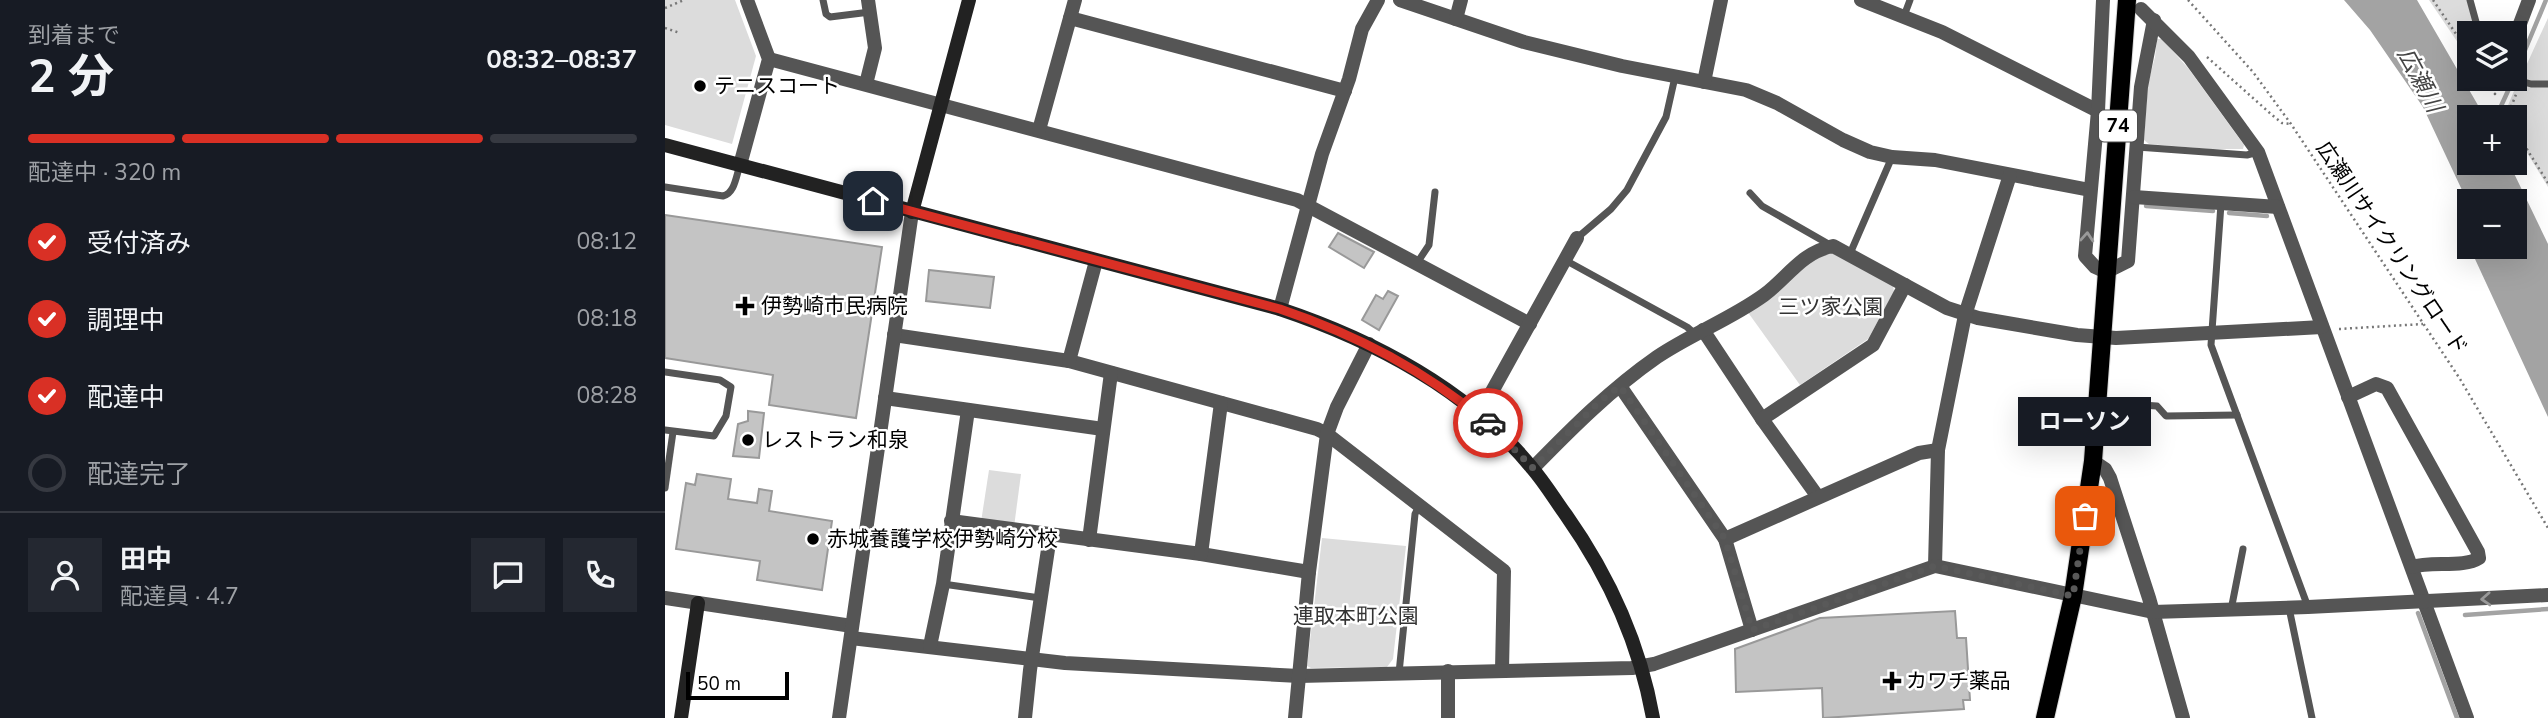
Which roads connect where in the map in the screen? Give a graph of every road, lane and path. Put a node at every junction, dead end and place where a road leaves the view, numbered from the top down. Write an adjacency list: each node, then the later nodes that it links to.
1 (684, 0): 19 (path)
2 (747, 0): 30 (street)
3 (823, 0): 18 (lane)
4 (969, 0): 37 (street)
5 (1075, 0): 21 (street)
6 (1378, 0): 36 (street)
7 (1400, 0): 22 (street)
8 (1461, 0): 22 (street)
9 (1721, 0): 32 (street)
10 (1861, 0): 20 (street)
11 (1910, 0): 20 (lane)
12 (2103, 0): 38 (street)
13 (2188, 0): 39 (path, 広瀬川サイクリングロード)
14 (2433, 0): 28 (path)
15 (2470, 0): 24 (lane)
16 (2529, 0): 25 (street)
17 (2134, 4): 23 (street); 64 (main road, 74)
18 (869, 6): 34 (street)
19 (665, 8)
20 (1905, 16): 38 (street)
21 (1070, 18): 36 (street); 40 (street)
22 (1456, 19): 31 (street)
23 (2154, 20): 42 (street); 44 (street)
24 (2476, 21)
25 (2521, 21)
26 (665, 28): 27 (path)
27 (680, 33)
28 (2457, 35)
29 (2201, 51): 39 (path)
30 (769, 59): 34 (street); 46 (street)
31 (1675, 77): 32 (street); 58 (lane)
32 (1704, 82): 45 (street)
33 (2527, 82): 35 (lane)
34 (866, 84): 37 (street)
35 (2548, 84)
36 (1345, 91): 54 (street)
37 (940, 104): 40 (street); 57 (street)
38 (2098, 111): 50 (street)
39 (2291, 124): 69 (path, 広瀬川サイクリングロード)
40 (1039, 130): 54 (street)
41 (665, 145): 46 (street)
42 (2137, 147): 44 (lane); 53 (street)
43 (2527, 149): 48 (path)
44 (2258, 152): 56 (street)
45 (1892, 157): 47 (street); 60 (lane)
46 (740, 165): 49 (lane); 57 (street)
47 (2010, 175): 50 (street); 67 (street)
48 (2548, 183)
49 (665, 187)
50 (2090, 190): 64 (street, one-way to 50)
51 (1435, 192): 63 (lane)
52 (1750, 193): 59 (lane)
53 (2134, 197): 55 (street); 64 (street)
54 (1307, 204): 63 (street); 66 (street)
55 (2221, 204): 56 (street); 72 (lane)
56 (2278, 206): 70 (street)
57 (912, 212): 62 (street); 73 (street)
58 (1577, 238): 61 (street)
59 (1833, 246): 60 (street); 71 (street)
60 (1849, 256): 65 (street)
61 (1564, 260): 68 (street); 71 (lane)
62 (1096, 261): 66 (street); 76 (street)
63 (1417, 263): 68 (street)
64 (2106, 272): 74 (main road, 74)
65 (1905, 285): 67 (street); 87 (street)
66 (1280, 309): 75 (street)
67 (1965, 316): 74 (street); 92 (street)
68 (1530, 324): 85 (street)
69 (2423, 324): 70 (path); 99 (path, 広瀬川サイクリングロード)
70 (2326, 328): 72 (street); 80 (street)
71 (1699, 332): 79 (street); 87 (street)
72 (2211, 332): 74 (street); 86 (lane)
73 (894, 335): 76 (street); 81 (street)
74 (2100, 337): 82 (main road, 74)
75 (1369, 344): 85 (street); 90 (street)
76 (1069, 361): 78 (street)
77 (665, 372): 89 (lane)
78 (1111, 373): 83 (street); 88 (street)
79 (1620, 386): 94 (street); 101 (street)
80 (2348, 397): 106 (street); 106 (street)
81 (885, 398): 84 (street); 120 (street)
82 (2096, 402): 86 (lane); 93 (main road, 74)
83 (1221, 403): 90 (street); 104 (street)
84 (968, 410): 88 (street); 98 (street)
85 (1476, 414): 94 (street)
86 (2237, 415): 115 (lane)
87 (1762, 419): 96 (street)
88 (1103, 429): 102 (street)
89 (669, 431): 91 (lane)
90 (1327, 434): 97 (street); 107 (street)
91 (668, 442): 95 (lane)
92 (1938, 450): 96 (street); 105 (street)
93 (2092, 461): 109 (main road, 74); 118 (street)
94 (1533, 468): 123 (street)
95 (665, 488)
96 (1818, 497): 101 (street)
97 (1419, 505): 124 (street); 126 (lane)
98 (951, 521): 100 (street); 108 (street)
99 (2548, 528)
100 (1050, 536): 102 (street); 112 (street)
101 (1725, 539): 119 (street)
102 (1089, 540): 104 (street)
103 (2243, 549): 117 (lane)
104 (1201, 554): 107 (street)
105 (1935, 566): 109 (street); 119 (street)
106 (2411, 567): 113 (street)
107 (1309, 572): 127 (street)
108 (943, 584): 112 (lane); 121 (street)
109 (2073, 596): 118 (street); 134 (main road, 74)
110 (2548, 596): 113 (street, one-way to 113)
111 (665, 598): 114 (street)
112 (1040, 598): 122 (street)
113 (2424, 602): 115 (street); 137 (street)
114 (698, 603): 120 (street); 128 (street)
115 (2308, 607): 116 (street)
116 (2289, 608): 117 (street); 136 (lane)
117 (2231, 610): 118 (street)
118 (2153, 612): 135 (street)
119 (1752, 630): 123 (street)
120 (851, 632): 121 (street); 129 (street)
121 (930, 646): 122 (street)
122 (1031, 659): 127 (street); 130 (street)
123 (1642, 667): 124 (street); 133 (street)
124 (1502, 670): 125 (street)
125 (1448, 671): 126 (street); 132 (street)
126 (1399, 673): 127 (street)
127 (1300, 676): 131 (street)
128 (681, 718)
129 (839, 718)
130 (1025, 718)
131 (1295, 718)
132 (1448, 718)
133 (1653, 718)
134 (2045, 718)
135 (2183, 718)
136 (2312, 718)
137 (2467, 718)

